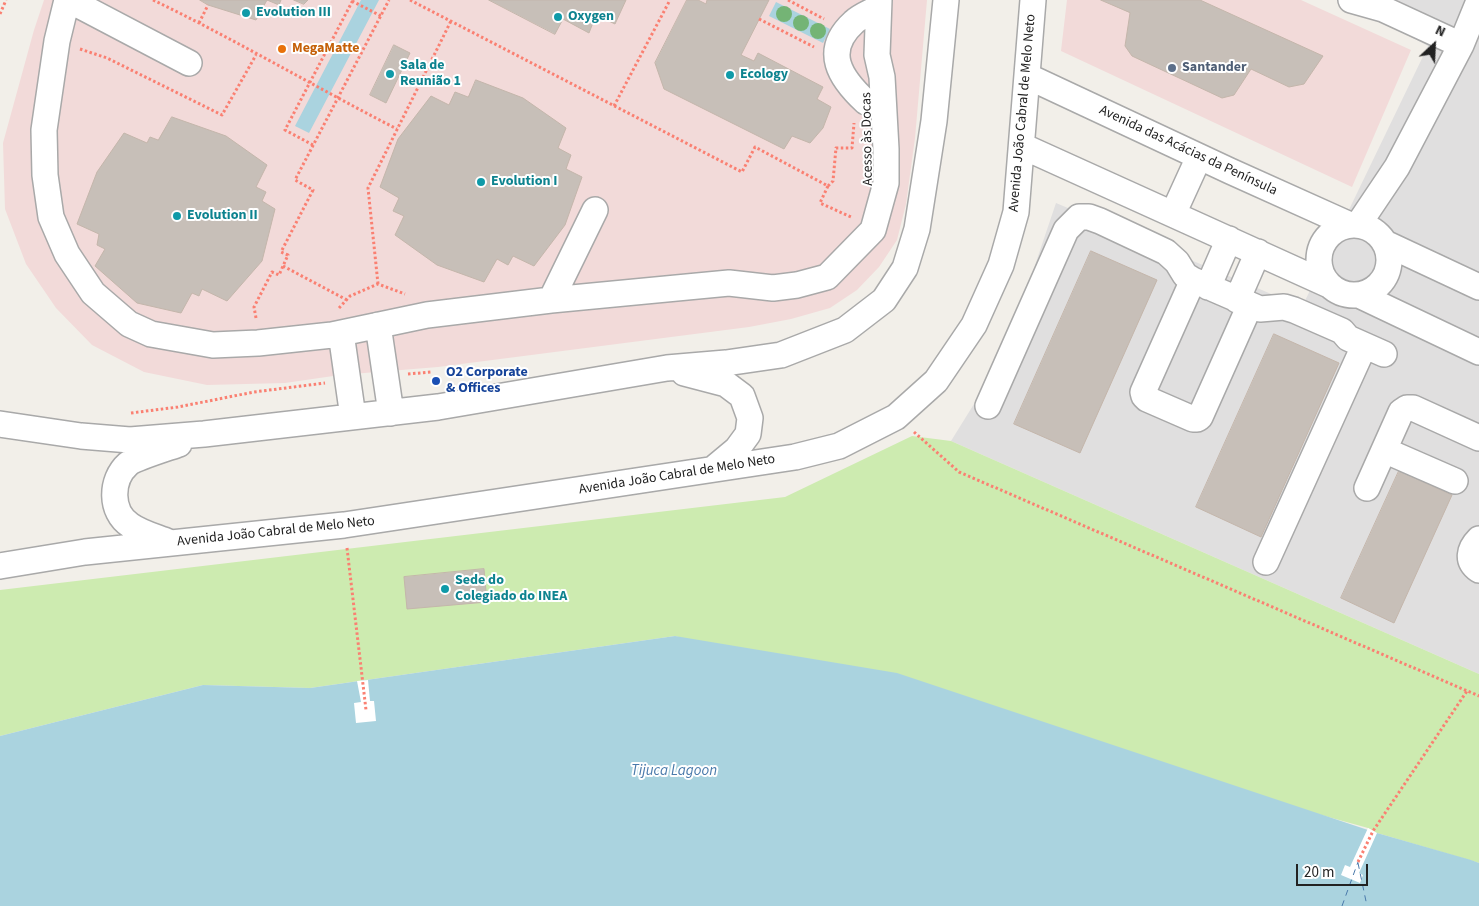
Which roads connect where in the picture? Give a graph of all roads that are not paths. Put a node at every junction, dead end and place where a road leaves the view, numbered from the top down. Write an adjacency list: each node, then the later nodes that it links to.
1 (68, 0): 9 (street); 27 (street)
2 (946, 0): 29 (street)
3 (1033, 0): 10 (street, Avenida João Cabral de Melo Neto)
4 (1351, 0): 7 (street)
5 (1479, 1): 8 (street)
6 (879, 4): 11 (street); 11 (street)
7 (1384, 5): 8 (street)
8 (1462, 45): 16 (street)
9 (189, 63)
10 (1027, 76): 12 (street, Avenida João Cabral de Melo Neto); 13 (street, Avenida das Acácias da Península)
11 (875, 102): 19 (street, Acesso às Docas); 19 (street)
12 (1022, 146): 15 (street); 37 (street, Avenida João Cabral de Melo Neto)
13 (1199, 157): 15 (street); 16 (street, Avenida das Acácias da Península)
14 (595, 210): 24 (street)
15 (1173, 214): 17 (street)
16 (1367, 232): 21 (street); 22 (street, Avenida das Acácias da Península); 23 (street)
17 (1229, 239): 18 (street); 20 (street)
18 (1258, 252): 21 (street); 25 (street)
19 (728, 283): 24 (street)
20 (1201, 284): 25 (street); 25 (street); 30 (street)
21 (1329, 285): 23 (street)
22 (1479, 287)
23 (1359, 295): 28 (street)
24 (551, 300): 26 (street)
25 (1244, 303): 44 (street)
26 (378, 325): 27 (street); 31 (street)
27 (341, 333): 32 (street)
28 (1479, 352)
29 (667, 368): 31 (street); 37 (street)
30 (988, 406)
31 (391, 412): 32 (street)
32 (353, 417): 34 (street)
33 (0, 424): 34 (street)
34 (204, 434): 41 (street)
35 (1479, 438): 36 (street)
36 (1384, 450): 38 (street); 39 (street)
37 (713, 469): 41 (street, Avenida João Cabral de Melo Neto)
38 (1455, 481)
39 (1367, 488)
40 (1479, 539): 46 (street)
41 (173, 543): 43 (street, Avenida João Cabral de Melo Neto)
42 (0, 552): 43 (street)
43 (85, 552): 45 (street, Avenida João Cabral de Melo Neto)
44 (1266, 562)
45 (0, 566)
46 (1479, 570)

